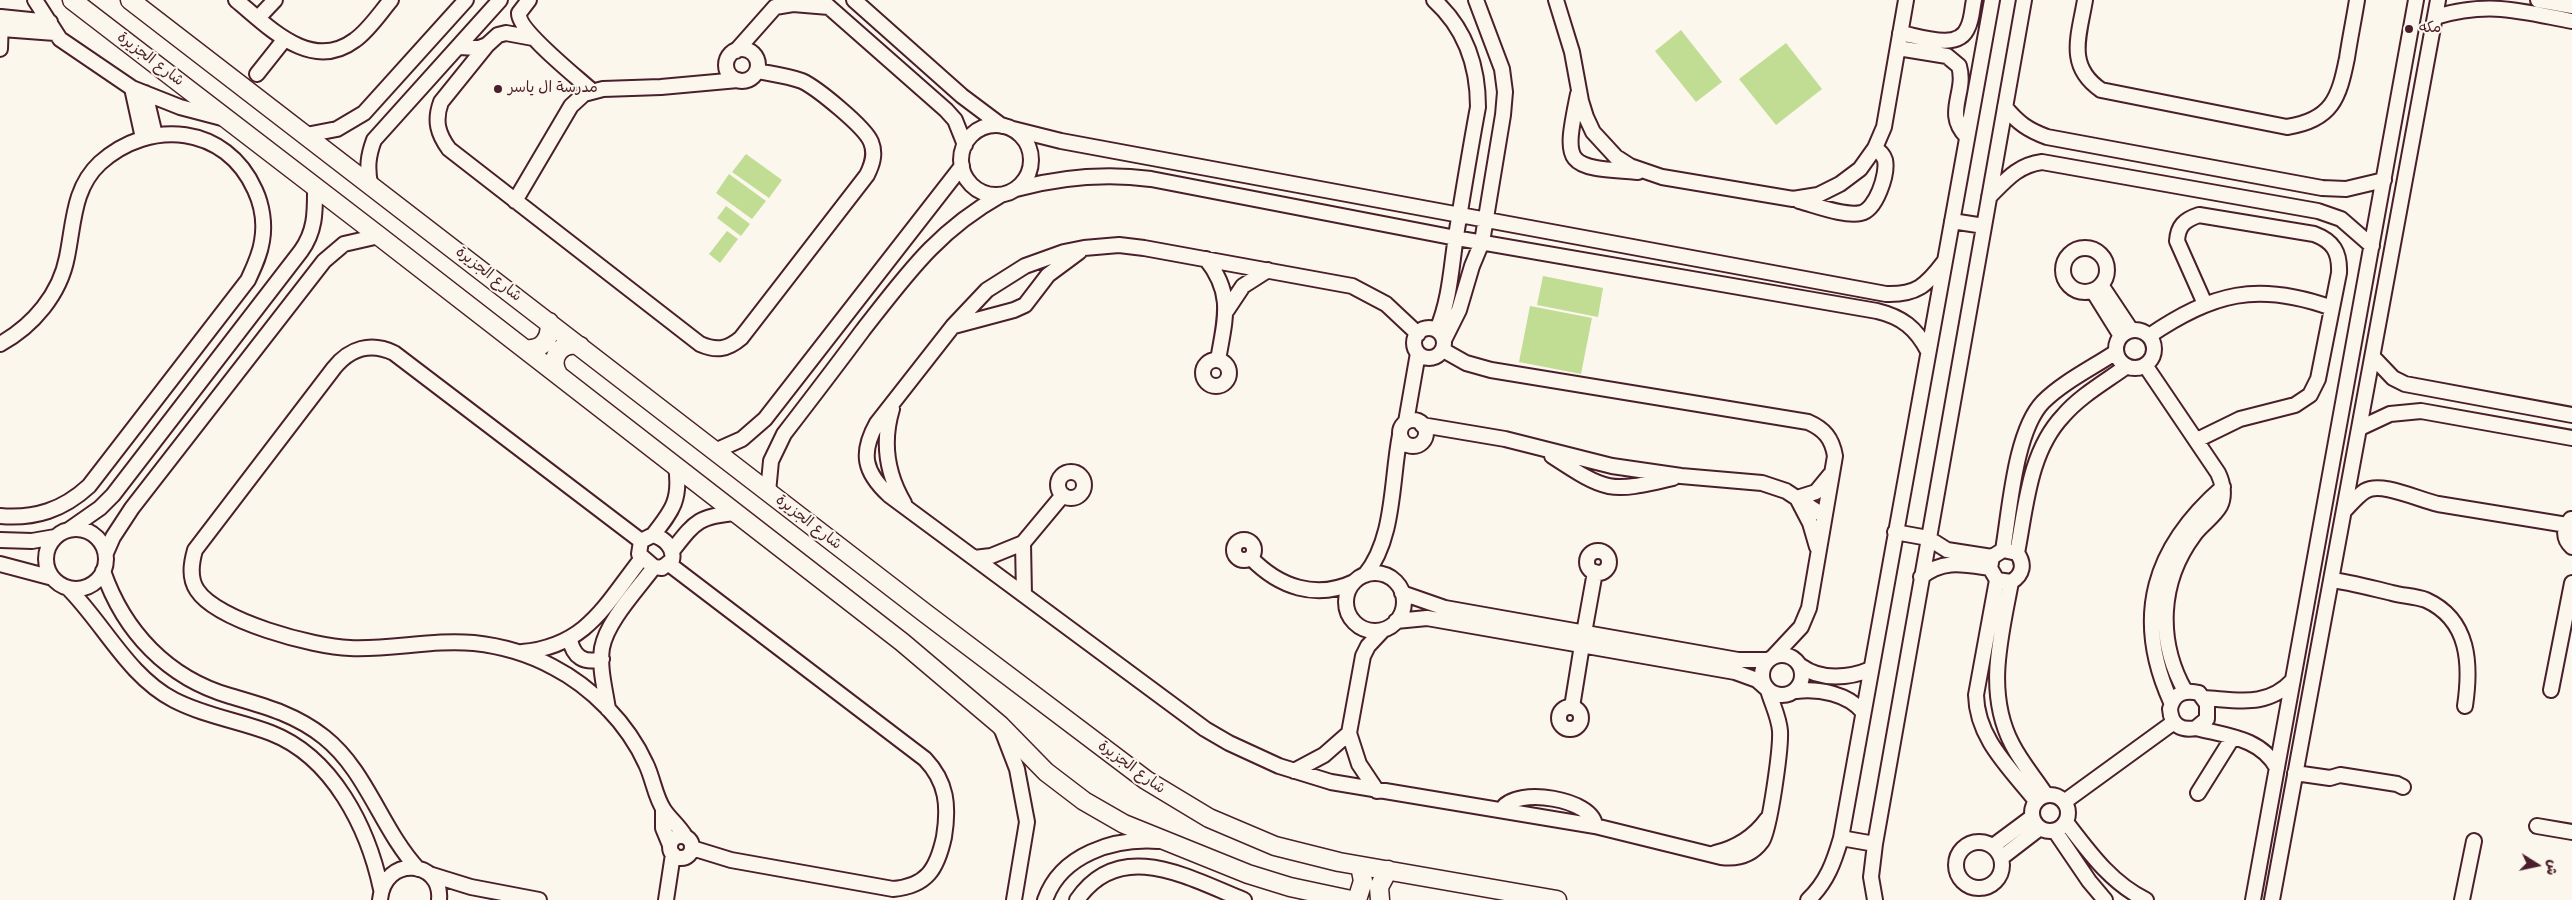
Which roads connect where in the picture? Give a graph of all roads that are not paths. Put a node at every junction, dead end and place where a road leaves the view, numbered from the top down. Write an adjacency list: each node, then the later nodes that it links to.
1 (35, 0): 32 (street)
2 (72, 0): 49 (main road, شارع الجزيرة)
3 (130, 0): 51 (main road, شارع الجزيرة)
4 (236, 0): 29 (street)
5 (275, 0): 29 (street)
6 (391, 0): 35 (street)
7 (466, 0): 51 (street)
8 (500, 0): 37 (street)
9 (529, 0): 33 (street)
10 (854, 0): 50 (street)
11 (1434, 0): 66 (street)
12 (1476, 0): 67 (street)
13 (1556, 0): 45 (street)
14 (1906, 0): 34 (street)
15 (1974, 0): 34 (street)
16 (1992, 0): 53 (street)
17 (2024, 0): 48 (street)
18 (2086, 0): 19 (street)
19 (2357, 0)
20 (2416, 0): 58 (street)
21 (2438, 0): 28 (street)
22 (2538, 0): 26 (street)
23 (791, 2): 24 (street); 25 (street)
24 (775, 3): 40 (street)
25 (826, 4): 54 (street)
26 (2572, 6)
27 (0, 13): 31 (street)
28 (2435, 17): 30 (street); 88 (street)
29 (258, 18): 35 (street)
30 (2572, 21)
31 (1, 23): 32 (street); 39 (street)
32 (53, 28): 44 (street)
33 (520, 31): 36 (street); 46 (street)
34 (1900, 33): 38 (street)
35 (284, 40): 42 (street)
36 (487, 45): 37 (street); 65 (street)
37 (458, 47): 59 (street)
38 (1898, 48): 53 (street); 55 (street)
39 (0, 50)
40 (736, 51): 41 (street); 43 (street)
41 (757, 71): 43 (street); 65 (street)
42 (257, 74)
43 (738, 80): 46 (street)
44 (132, 88): 47 (street); 52 (street)
45 (1579, 89): 57 (street); 57 (street)
46 (592, 91): 65 (street)
47 (145, 93): 49 (street); 52 (street)
48 (2005, 107): 58 (street); 63 (street)
49 (229, 120): 60 (main road, شارع الجزيرة)
50 (1008, 128): 54 (street); 61 (street); 66 (street)
51 (306, 135): 59 (main road, شارع الجزيرة)
52 (149, 136): 96 (street); 133 (street)
53 (1967, 137): 68 (street)
54 (965, 145): 56 (street)
55 (1875, 148): 64 (street); 64 (street)
56 (962, 166): 62 (street); 117 (street)
57 (1646, 173): 64 (street)
58 (2384, 180): 73 (street)
59 (370, 184): 90 (main road, شارع الجزيرة)
60 (315, 186): 70 (main road, شارع الجزيرة); 136 (street)
61 (1016, 189): 62 (street); 71 (street)
62 (1001, 195): 127 (street)
63 (1990, 197): 69 (street); 73 (street)
64 (1793, 199)
65 (515, 201)
66 (1460, 215): 67 (street); 71 (street)
67 (1486, 220): 72 (street); 76 (street)
68 (1952, 221): 69 (street); 76 (street)
69 (1984, 226): 140 (street)
70 (379, 236): 98 (main road, شارع الجزيرة); 146 (street)
71 (1456, 238): 72 (street); 95 (street)
72 (1482, 242): 95 (street); 99 (street)
73 (2372, 246): 85 (street)
74 (1084, 248): 75 (street); 77 (street); 80 (street)
75 (1206, 259): 78 (street); 79 (street)
76 (1944, 262): 99 (street)
77 (1025, 266): 80 (street); 83 (street)
78 (1268, 270): 81 (street); 93 (street)
79 (1221, 282): 81 (street); 87 (street)
80 (1041, 284): 89 (street)
81 (1243, 286): 87 (street)
82 (2097, 288): 92 (street)
83 (987, 290): 89 (street); 91 (street)
84 (2205, 304): 86 (street); 86 (street); 94 (street)
85 (2361, 306): 88 (street); 169 (street)
86 (2332, 308): 115 (street)
87 (1227, 310): 103 (street)
88 (2382, 310): 102 (street)
89 (995, 314): 91 (street)
90 (549, 322): 97 (main road, شارع الجزيرة); 98 (main road)
91 (953, 326): 107 (street)
92 (2126, 333): 94 (street); 100 (street)
93 (1418, 334): 95 (street); 101 (street)
94 (2149, 336): 104 (street)
95 (1442, 340): 101 (street); 121 (street)
96 (0, 344)
97 (580, 346): 106 (main road); 117 (main road, شارع الجزيرة)
98 (525, 349): 106 (main road, شارع الجزيرة)
99 (1928, 351): 137 (street)
100 (2116, 352): 105 (street); 152 (street)
101 (1418, 353): 109 (street)
102 (2373, 357): 108 (street); 111 (street)
103 (1218, 360)
104 (2145, 365): 105 (street); 115 (street)
105 (2127, 366): 152 (street)
106 (558, 374): 120 (main road, شارع الجزيرة)
107 (894, 403): 130 (street); 130 (street)
108 (2572, 415)
109 (1406, 422): 110 (street); 113 (street)
110 (1422, 425): 112 (street); 116 (street)
111 (2360, 428): 114 (street); 131 (street)
112 (1457, 431): 116 (street); 118 (street)
113 (1400, 436): 116 (street); 123 (street)
114 (2572, 438)
115 (2197, 440): 166 (street)
116 (1419, 443): 123 (street)
117 (714, 450): 127 (main road, شارع الجزيرة)
118 (1543, 450): 119 (street); 125 (street)
119 (1593, 462): 122 (street); 125 (street)
120 (676, 466): 132 (main road, شارع الجزيرة); 139 (street)
121 (1833, 467): 129 (street); 134 (street)
122 (1635, 469): 124 (street); 126 (street)
123 (1395, 470): 142 (street)
124 (1681, 476): 126 (street); 129 (street)
125 (1586, 478): 126 (street)
126 (1637, 486)
127 (768, 492): 227 (main road, شارع الجزيرة)
128 (1063, 495): 143 (street)
129 (1797, 498): 134 (street); 145 (street)
130 (906, 506): 149 (street)
131 (2344, 511): 135 (street); 161 (street)
132 (736, 513): 147 (street); 201 (main road, شارع الجزيرة)
133 (0, 516)
134 (1824, 516): 145 (street)
135 (2569, 522): 144 (street)
136 (70, 529): 138 (street); 146 (street)
137 (1895, 532): 140 (street); 184 (street)
138 (55, 537): 141 (street); 157 (street)
139 (647, 538): 147 (street); 148 (street); 177 (street)
140 (1928, 538): 152 (street); 156 (street)
141 (0, 540)
142 (1383, 542): 158 (street); 159 (street)
143 (1023, 544): 149 (street); 165 (street)
144 (2572, 547)
145 (1818, 551): 172 (street)
146 (106, 553): 154 (street)
147 (671, 557): 153 (street); 222 (street)
148 (642, 558): 153 (street); 174 (street)
149 (974, 558): 165 (street)
150 (1250, 558): 163 (street)
151 (0, 564): 157 (street)
152 (2002, 565): 156 (street); 211 (street); 211 (street)
153 (654, 567): 179 (street)
154 (104, 571): 162 (street); 176 (street)
155 (1595, 572): 175 (street)
156 (1921, 577): 224 (street)
157 (53, 578): 162 (street)
158 (1359, 578): 159 (street); 163 (street); 167 (street)
159 (1391, 578): 164 (street)
160 (2572, 583): 189 (street)
161 (2331, 584): 170 (street); 195 (street)
162 (68, 588): 182 (street)
163 (1316, 591): 167 (street)
164 (1402, 593): 168 (street); 175 (street)
165 (1024, 595): 207 (street)
166 (2161, 595): 190 (street); 194 (street)
167 (1348, 610): 171 (street)
168 (1396, 621): 173 (street); 175 (street)
169 (2304, 621): 170 (street); 186 (street)
170 (2324, 624): 206 (street)
171 (1359, 626): 173 (street); 178 (street)
172 (1801, 627): 180 (street); 181 (street)
173 (1382, 630): 178 (street)
174 (570, 639): 177 (street); 179 (street); 183 (street)
175 (1583, 639): 180 (street); 188 (street); 196 (street)
176 (152, 652): 182 (street); 229 (street)
177 (522, 652): 183 (street)
178 (1363, 656): 203 (street)
179 (602, 659): 187 (street); 197 (street)
180 (1771, 659): 181 (street); 188 (street)
181 (1800, 665): 185 (street); 191 (street)
182 (133, 666): 230 (street)
183 (554, 667): 187 (street)
184 (1871, 669): 185 (street); 198 (street)
185 (1838, 677): 192 (street)
186 (2293, 680): 193 (street); 205 (street)
187 (581, 684): 197 (street)
188 (1767, 689): 191 (street); 199 (street)
189 (2551, 690)
190 (2185, 691): 193 (street); 194 (street)
191 (1793, 693): 192 (street); 199 (street)
192 (1834, 695): 198 (street)
193 (2204, 698): 202 (street)
194 (2171, 702): 200 (street)
195 (2465, 706)
196 (1572, 707)
197 (608, 709): 213 (street)
198 (1863, 712): 220 (street)
199 (1778, 718): 216 (street)
200 (2174, 722): 202 (street); 212 (street)
201 (1000, 725): 223 (main road, شارع الجزيرة); 234 (street)
202 (2196, 728): 204 (street)
203 (1348, 732): 207 (street); 209 (street)
204 (2233, 737): 205 (street); 210 (street)
205 (2277, 768): 246 (street)
206 (2296, 769): 208 (street); 247 (street)
207 (1294, 771): 209 (street)
208 (2402, 787)
209 (1376, 791): 214 (street)
210 (2198, 793)
211 (2041, 798): 212 (street); 215 (street)
212 (2064, 802): 217 (street)
213 (663, 809): 222 (street); 225 (street)
214 (1502, 809): 216 (street); 216 (street)
215 (2036, 823): 217 (street); 226 (street)
216 (1595, 826)
217 (2060, 826): 244 (street); 245 (street)
218 (2538, 826): 219 (street)
219 (2572, 832)
220 (1841, 838): 224 (street); 242 (street)
221 (2474, 841): 248 (street)
222 (688, 842): 225 (street); 225 (street)
223 (1168, 842): 235 (street); 238 (main road, شارع الجزيرة)
224 (1875, 844): 243 (street)
225 (672, 850): 233 (street)
226 (1997, 852)
227 (1360, 866): 228 (main road, شارع الجزيرة); 239 (main road)
228 (1388, 870): 240 (main road); 241 (main road, شارع الجزيرة)
229 (423, 871): 230 (street); 231 (street); 232 (street)
230 (380, 894)
231 (439, 900)
232 (539, 900)
233 (666, 900)
234 (1014, 900)
235 (1045, 900)
236 (1077, 900): 237 (street)
237 (1244, 900)
238 (1351, 900)
239 (1357, 900)
240 (1380, 900)
241 (1556, 900)
242 (1808, 900)
243 (1875, 900)
244 (2104, 900)
245 (2146, 900)
246 (2253, 900)
247 (2272, 900)
248 (2462, 900)

